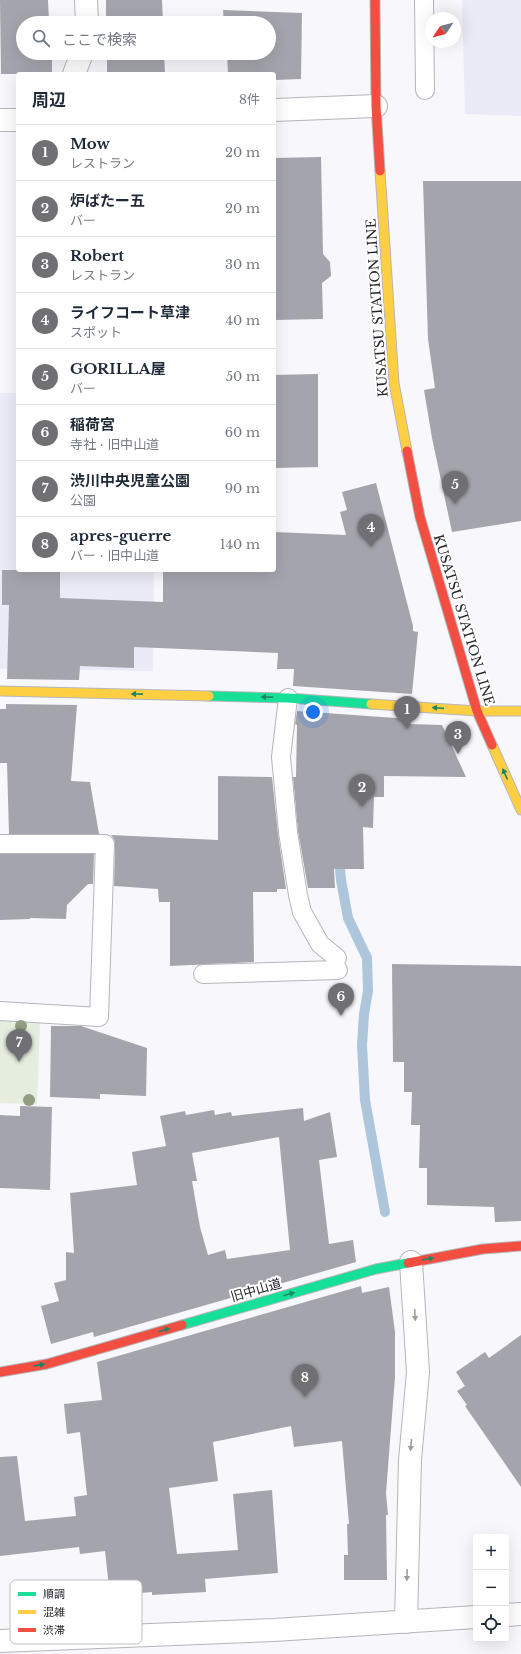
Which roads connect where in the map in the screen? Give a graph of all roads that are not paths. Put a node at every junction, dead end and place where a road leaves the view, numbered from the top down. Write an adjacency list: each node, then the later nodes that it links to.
1 (86, 0): 4 (street)
2 (375, 0): 8 (street, KUSATSU STATION LINE)
3 (424, 0): 7 (lane)
4 (87, 16)
5 (79, 60): 6 (street)
6 (75, 72)
7 (425, 90)
8 (376, 106): 9 (street); 14 (street, KUSATSU STATION LINE)
9 (276, 110)
10 (0, 120): 11 (street)
11 (16, 120)
12 (0, 691): 13 (street, one-way to 12)
13 (288, 698): 14 (street, one-way to 13); 18 (lane)
14 (477, 711): 15 (street); 16 (street, KUSATSU STATION LINE, one-way to 14)
15 (521, 711)
16 (521, 810)
17 (0, 844): 19 (lane)
18 (203, 974)
19 (0, 1011)
20 (521, 1246): 21 (street, 旧中山道, one-way to 20)
21 (411, 1262): 22 (street, 旧中山道, one-way to 21); 26 (street, one-way to 26)
22 (0, 1372)
23 (521, 1614): 24 (street)
24 (509, 1615)
25 (473, 1617): 26 (street)
26 (406, 1622): 27 (street)
27 (142, 1635)
28 (0, 1641): 29 (street)
29 (10, 1641)

